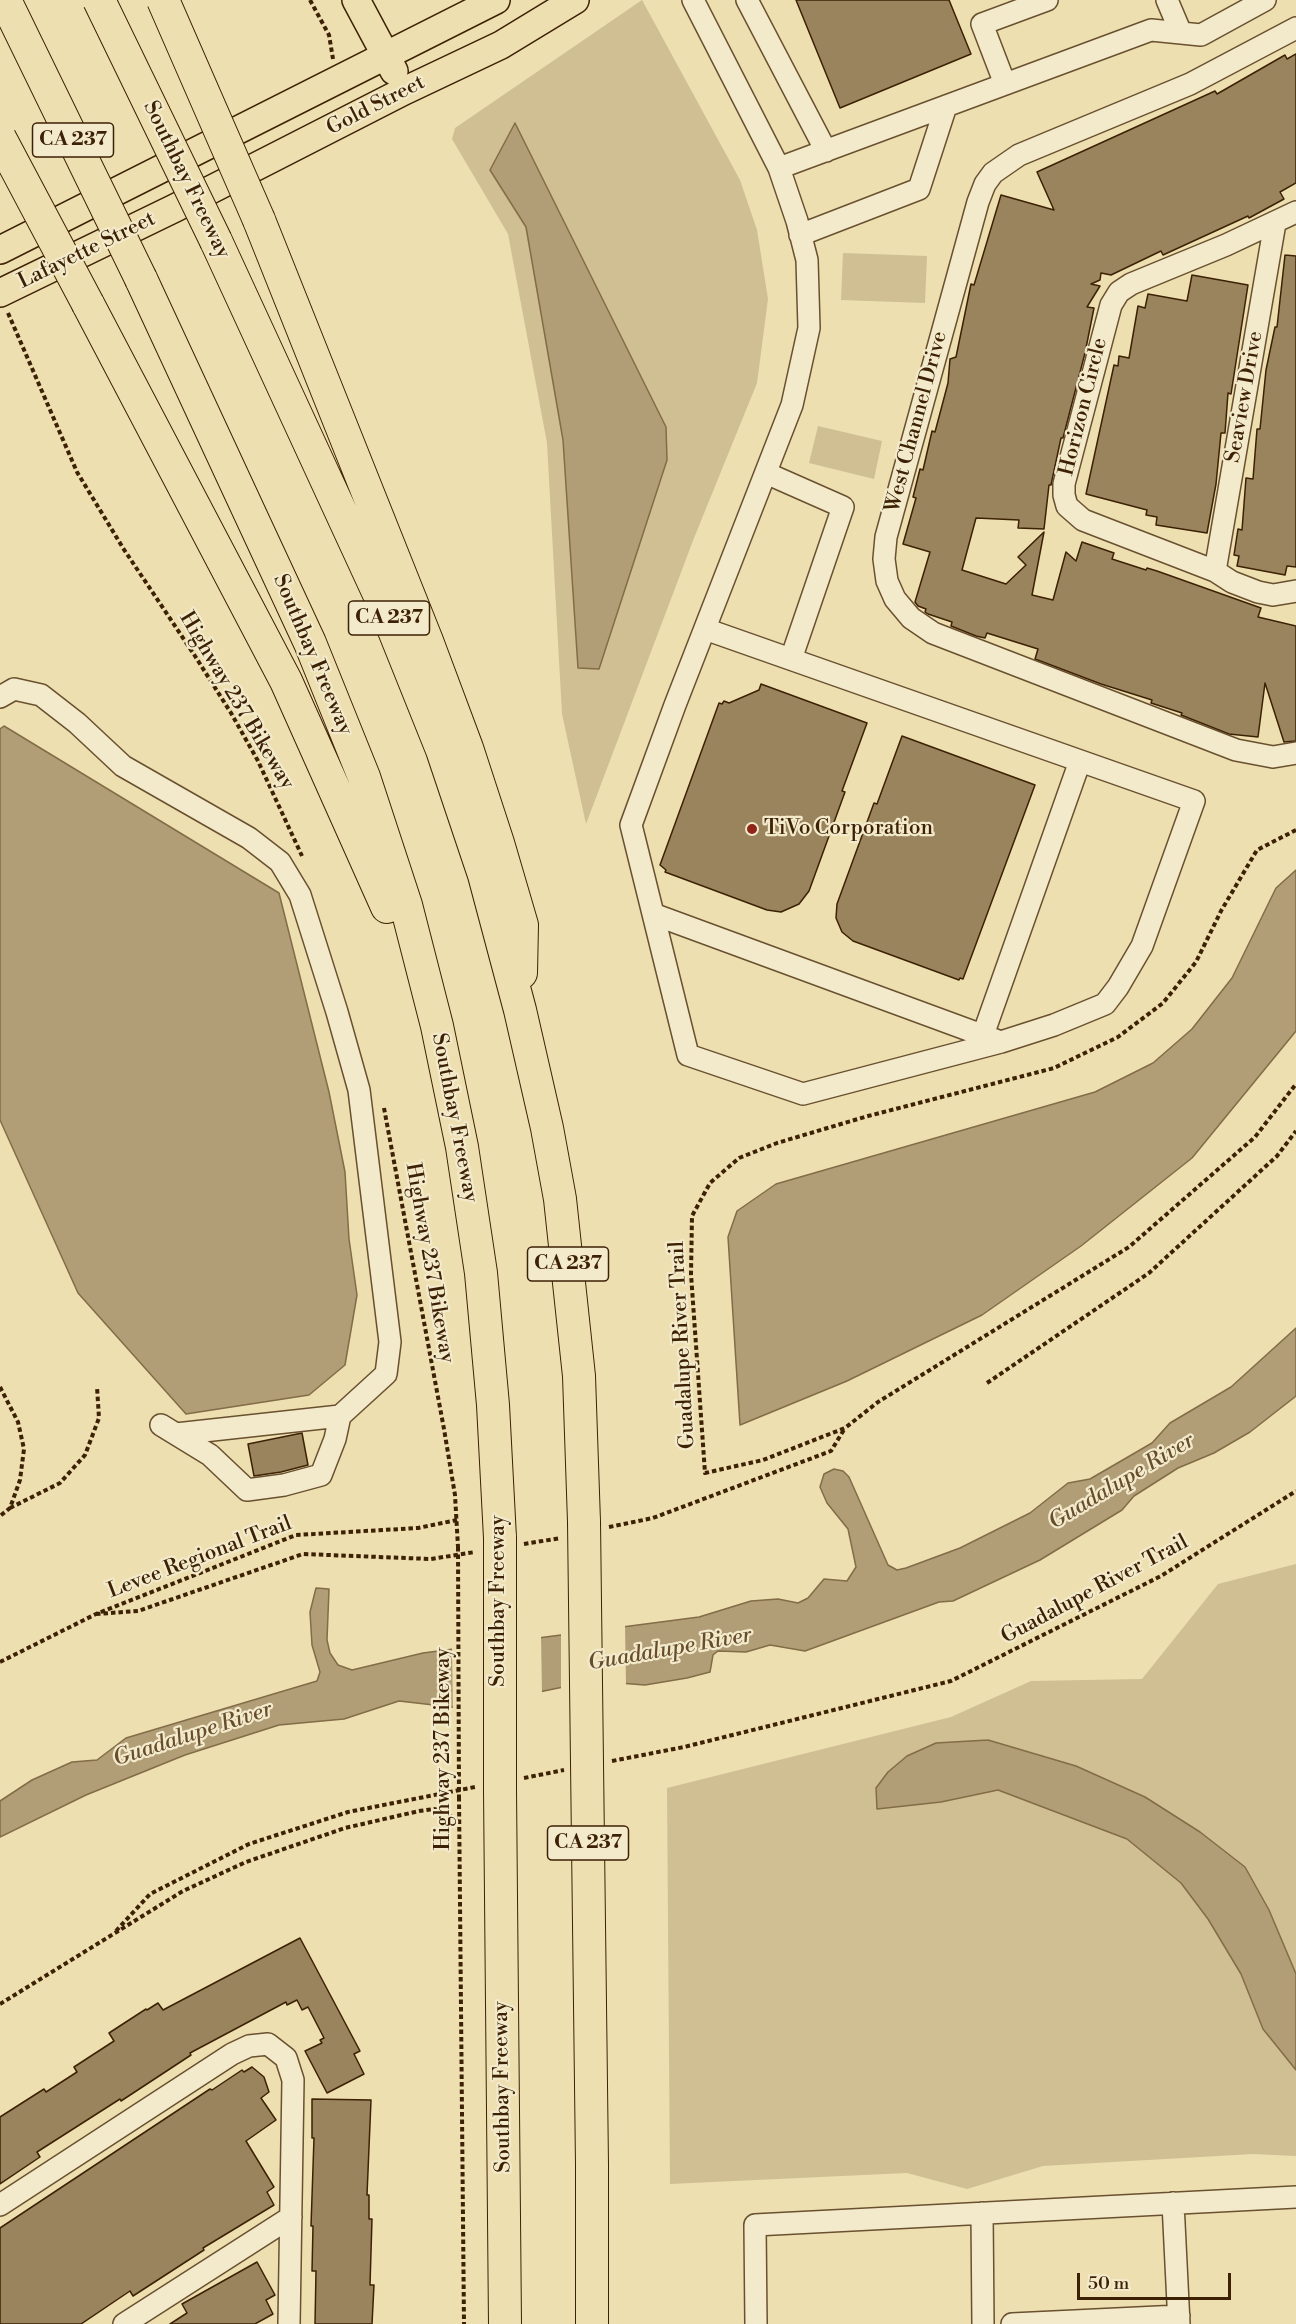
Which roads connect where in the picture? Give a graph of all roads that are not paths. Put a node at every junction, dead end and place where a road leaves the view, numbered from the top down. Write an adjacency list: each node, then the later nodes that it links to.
1 (5, 0): 38 (highway, Southbay Freeway / CA 237, bridge)
2 (99, 0): 37 (highway, Southbay Freeway / CA 237, bridge)
3 (163, 0): 37 (highway, bridge)
4 (356, 0): 14 (main road)
5 (496, 0): 14 (main road, Gold Street)
6 (575, 0): 16 (main road, Gold Street)
7 (693, 0): 20 (street)
8 (747, 0): 19 (street)
9 (1047, 0): 15 (street)
10 (1167, 0): 13 (street)
11 (1265, 0): 13 (street)
12 (1296, 28): 34 (street, West Channel Drive)
13 (1181, 33): 15 (street)
14 (387, 56): 16 (main road); 21 (main road, Gold Street)
15 (1005, 84): 17 (street)
16 (404, 91): 22 (main road, Gold Street)
17 (946, 106): 19 (street); 25 (street)
18 (0, 138): 38 (highway, bridge)
19 (826, 151): 20 (street)
20 (779, 168): 25 (street)
21 (157, 171): 26 (main road, Lafayette Street)
22 (175, 208): 27 (main road, Lafayette Street)
23 (1296, 212): 24 (street, Horizon Circle)
24 (1275, 224): 29 (street, Seaview Drive); 29 (street, Horizon Circle)
25 (800, 235): 28 (street)
26 (0, 249)
27 (2, 299)
28 (766, 473): 31 (street); 32 (street)
29 (1215, 571): 30 (street, Horizon Circle)
30 (1296, 591)
31 (705, 629): 32 (street); 36 (street)
32 (791, 659): 35 (street)
33 (0, 697): 40 (street)
34 (1296, 753)
35 (1080, 761): 39 (street); 39 (street)
36 (653, 914): 39 (street); 39 (street)
37 (520, 1010): 50 (highway, Southbay Freeway / CA 237, bridge)
38 (437, 1026): 49 (highway, Southbay Freeway / CA 237, bridge)
39 (992, 1039)
40 (340, 1416): 40 (street)
41 (1296, 2197): 42 (street)
42 (1173, 2203): 44 (street); 46 (street)
43 (0, 2205): 45 (street)
44 (982, 2213): 51 (street); 52 (street)
45 (291, 2217): 47 (street); 48 (street)
46 (1179, 2320): 53 (street)
47 (124, 2324)
48 (289, 2324)
49 (505, 2324)
50 (592, 2324)
51 (756, 2324)
52 (983, 2324)
53 (1012, 2324)

